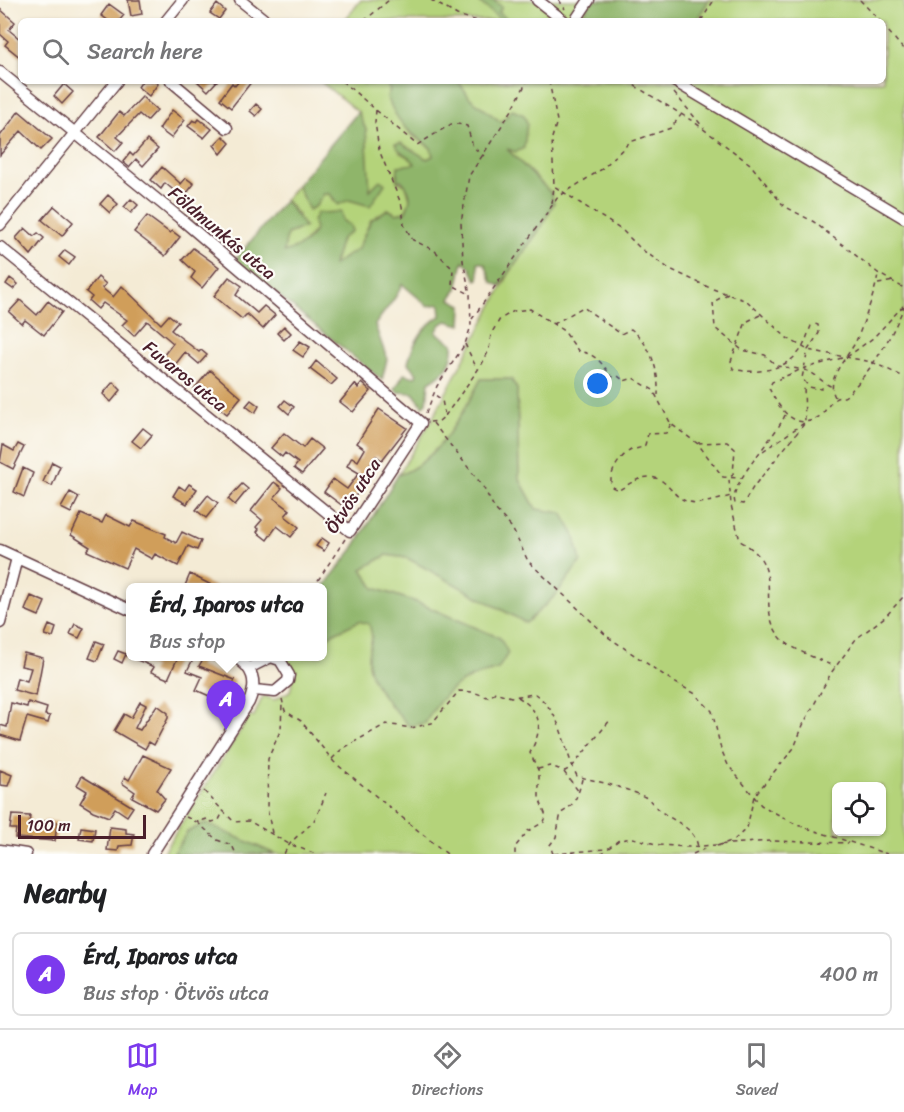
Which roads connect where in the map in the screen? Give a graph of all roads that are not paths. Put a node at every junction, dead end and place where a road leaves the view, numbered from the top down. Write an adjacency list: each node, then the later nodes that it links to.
1 (183, 0): 5 (street)
2 (240, 0): 6 (street)
3 (537, 0): 7 (street)
4 (589, 0): 8 (street)
5 (168, 18)
6 (262, 18)
7 (560, 18)
8 (577, 18)
9 (0, 72): 14 (street, Földmunkás utca)
10 (115, 84): 14 (street)
11 (175, 84): 13 (street)
12 (673, 85): 15 (street)
13 (227, 128)
14 (74, 133): 16 (street); 18 (street, Földmunkás utca)
15 (904, 218)
16 (0, 225)
17 (0, 247): 19 (street, Fuvaros utca)
18 (420, 423): 19 (street, Ötvös utca)
19 (350, 531)
20 (0, 550): 21 (street)
21 (17, 558): 22 (street); 23 (street)
22 (126, 608)
23 (0, 622)
24 (239, 661): 27 (street)
25 (264, 661): 27 (street)
26 (281, 661): 28 (street)
27 (249, 668): 28 (street)
28 (254, 690): 31 (street)
29 (0, 850): 30 (street)
30 (26, 854)
31 (152, 854)

